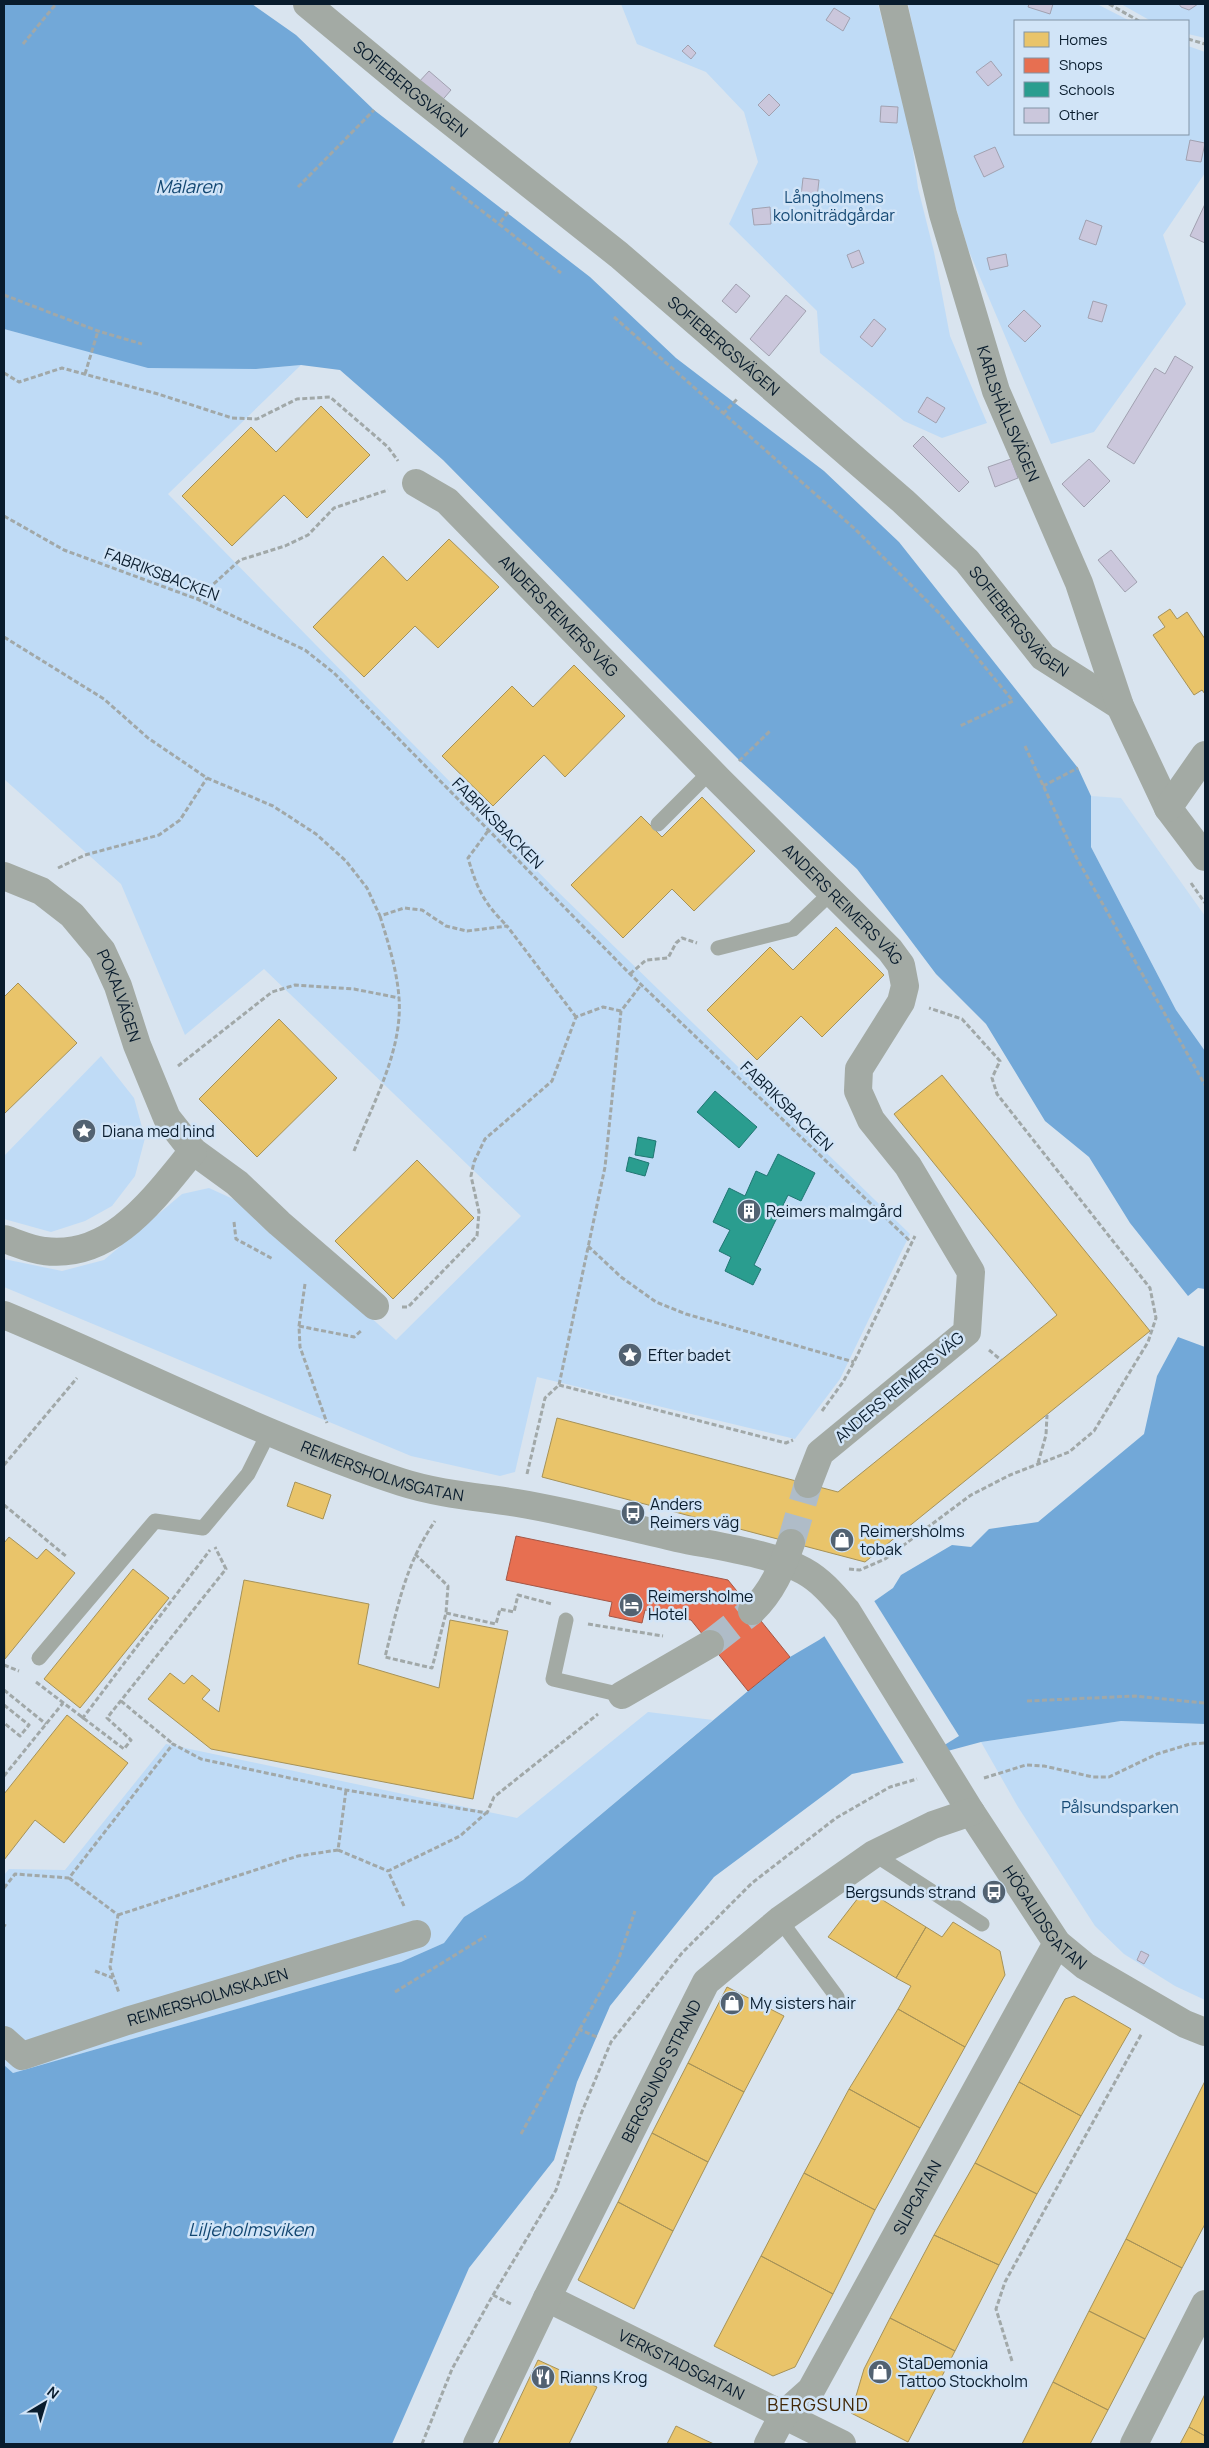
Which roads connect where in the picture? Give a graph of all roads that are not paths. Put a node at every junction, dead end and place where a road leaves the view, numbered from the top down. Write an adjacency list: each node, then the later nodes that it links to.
1 (308, 4): 4 (street, SOFIEBERGSVÄGEN)
2 (893, 4): 4 (street, KARLSHÄLLSVÄGEN)
3 (416, 483): 6 (street, ANDERS REIMERS VÄG)
4 (1120, 706): 7 (street, KARLSHÄLLSVÄGEN)
5 (1205, 755): 7 (street)
6 (710, 771): 8 (lane); 11 (street, ANDERS REIMERS VÄG)
7 (1168, 808): 9 (street, KARLSHÄLLSVÄGEN)
8 (658, 824)
9 (1205, 857)
10 (4, 876): 13 (street, POKALVÄGEN)
11 (832, 892): 12 (lane); 18 (street, ANDERS REIMERS VÄG)
12 (718, 948)
13 (192, 1151): 14 (street); 15 (street, POKALVÄGEN)
14 (4, 1240)
15 (374, 1306)
16 (4, 1315): 17 (street, REIMERSHOLMSGATAN)
17 (269, 1432): 19 (street, REIMERSHOLMSGATAN); 23 (lane)
18 (808, 1484)
19 (787, 1553): 20 (street); 25 (street, REIMERSHOLMSGATAN)
20 (752, 1611)
21 (566, 1620): 24 (lane)
22 (707, 1646): 24 (street)
23 (39, 1658)
24 (622, 1694)
25 (934, 1751): 26 (street, HÖGALIDSGATAN)
26 (971, 1812): 27 (street, BERGSUNDS STRAND); 31 (street, HÖGALIDSGATAN)
27 (874, 1854): 28 (street, BERGSUNDS STRAND); 29 (lane)
28 (780, 1920): 32 (lane); 35 (street, BERGSUNDS STRAND)
29 (982, 1924)
30 (417, 1934): 34 (street, REIMERSHOLMSKAJEN)
31 (1057, 1943): 33 (street, HÖGALIDSGATAN); 37 (street, SLIPGATAN)
32 (837, 1997)
33 (1205, 2032)
34 (4, 2040)
35 (547, 2298): 37 (street, VERKSTADSGATAN); 38 (street, BERGSUNDS STRAND)
36 (1205, 2304): 41 (street)
37 (783, 2415): 39 (street, SLIPGATAN); 40 (street, VERKSTADSGATAN)
38 (477, 2444)
39 (768, 2444)
40 (842, 2444)
41 (1134, 2444)

